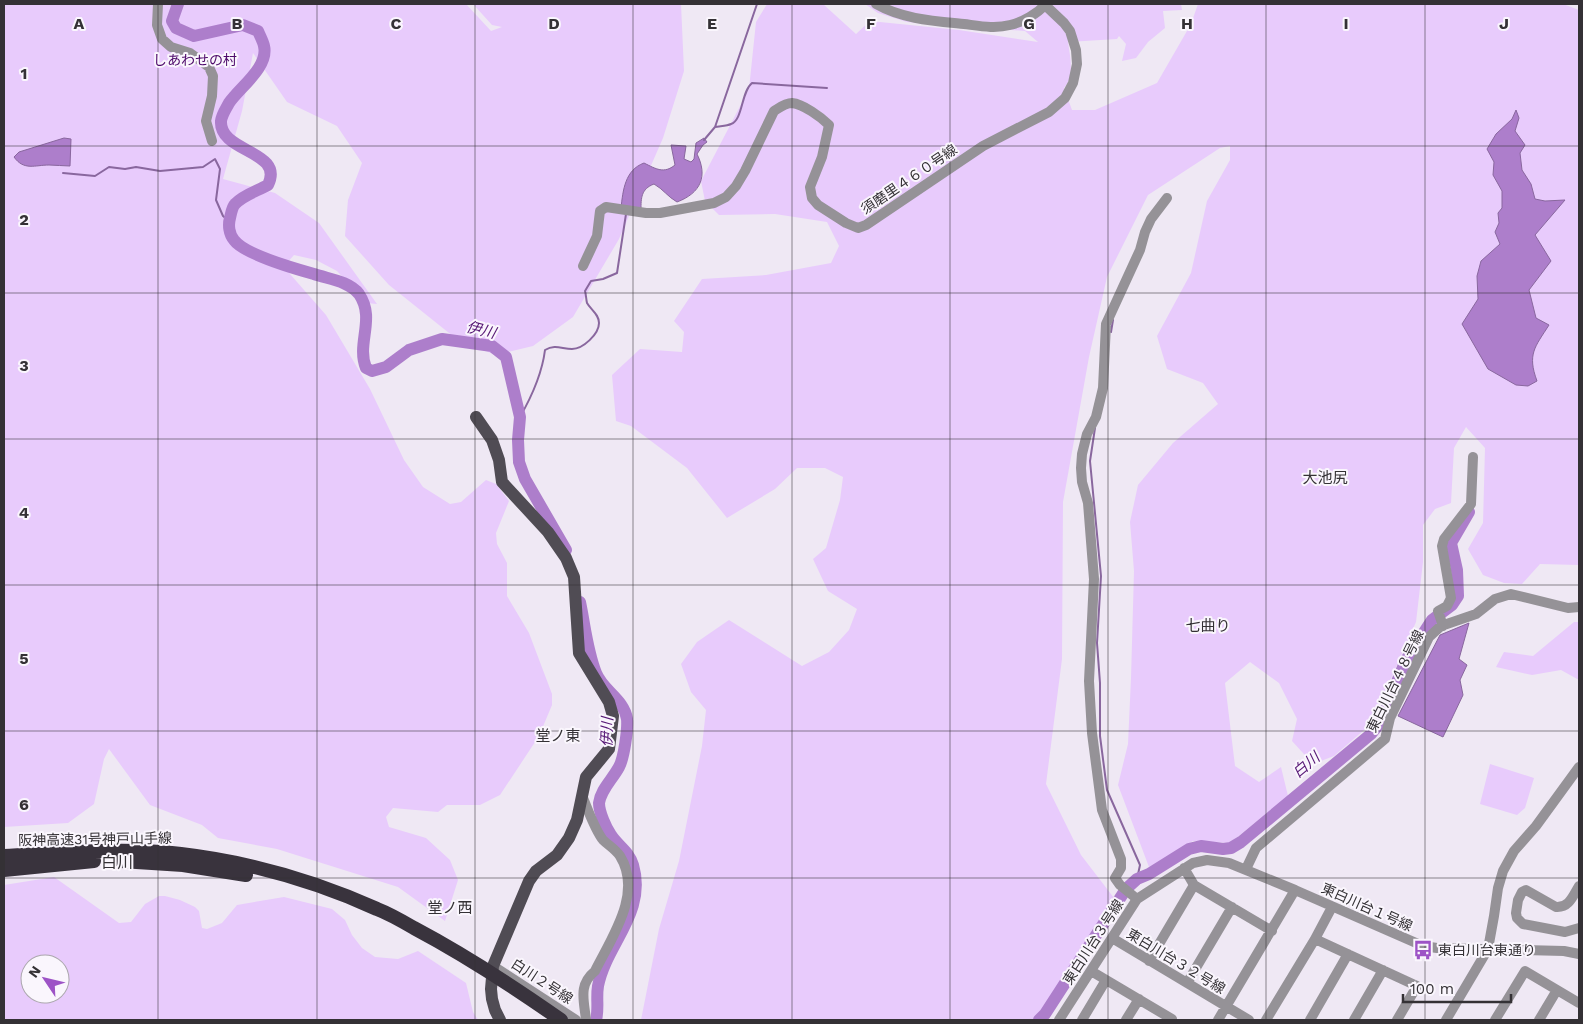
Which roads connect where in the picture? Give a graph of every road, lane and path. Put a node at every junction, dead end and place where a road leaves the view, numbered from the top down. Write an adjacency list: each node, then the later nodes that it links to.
1 (158, 4): 4 (street)
2 (876, 4): 3 (street)
3 (1045, 4): 6 (street, 須磨里４６０号線)
4 (212, 141)
5 (1166, 198): 20 (street)
6 (583, 266)
7 (476, 417): 12 (main road)
8 (1473, 457): 10 (street)
9 (1579, 607): 10 (street, 東白川台４８号線)
10 (1443, 626): 15 (street, 東白川台４８号線)
11 (1579, 767): 28 (street)
12 (583, 798): 32 (main road); 45 (street)
13 (6, 856): 27 (highway, 阪神高速31号神戸山手線)
14 (1184, 868): 15 (street, 東白川台３号線); 17 (street); 20 (street, 東白川台３号線)
15 (1246, 869): 19 (street, 東白川台３号線)
16 (4, 870): 27 (highway, 阪神高速31号神戸山手線)
17 (1194, 885): 21 (street); 31 (street)
18 (1579, 886): 23 (street)
19 (1295, 890): 22 (street, 東白川台１号線); 24 (street)
20 (1137, 898): 25 (street, 東白川台３号線)
21 (1232, 907): 24 (street); 36 (street)
22 (1332, 907): 26 (street); 28 (street, 東白川台１号線)
23 (1579, 928)
24 (1272, 931): 40 (street)
25 (1112, 938): 31 (street, 東白川台３２号線); 34 (street, 東白川台３号線)
26 (1315, 939): 29 (street); 52 (street)
27 (439, 946): 42 (highway, 阪神高速31号神戸山手線); 43 (highway, 阪神高速31号神戸山手線)
28 (1488, 949): 30 (street, 東白川台１号線); 56 (street)
29 (1348, 954): 33 (street); 53 (street)
30 (1579, 954)
31 (1149, 961): 36 (street, 東白川台３２号線)
32 (493, 966): 41 (main road); 44 (street, 白川２号線)
33 (1383, 970): 54 (street); 55 (street)
34 (1091, 971): 35 (street); 46 (street, 東白川台３号線)
35 (1106, 980): 38 (street); 47 (street)
36 (1187, 983): 40 (street, 東白川台３２号線)
37 (1557, 990): 39 (street); 57 (street); 58 (street)
38 (1139, 999): 48 (street); 49 (street)
39 (1579, 1003)
40 (1226, 1007): 50 (street); 51 (street, 東白川台３２号線)
41 (500, 1020)
42 (545, 1020)
43 (561, 1020)
44 (576, 1020)
45 (586, 1020)
46 (1059, 1020)
47 (1082, 1020)
48 (1126, 1020)
49 (1171, 1020)
50 (1218, 1020)
51 (1249, 1020)
52 (1266, 1020)
53 (1310, 1020)
54 (1354, 1020)
55 (1397, 1020)
56 (1446, 1020)
57 (1495, 1020)
58 (1539, 1020)

